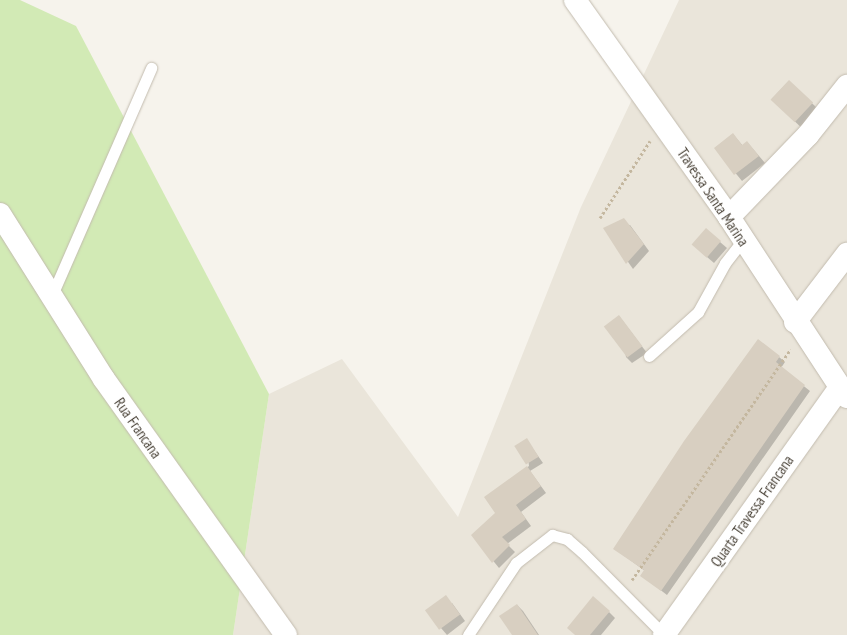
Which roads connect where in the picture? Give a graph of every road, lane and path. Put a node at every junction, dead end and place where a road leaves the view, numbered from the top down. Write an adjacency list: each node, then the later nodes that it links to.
1 (575, 0): 4 (street, Travessa Santa Marina)
2 (151, 68): 10 (lane)
3 (847, 86): 6 (street)
4 (662, 123): 6 (street, Travessa Santa Marina); 7 (path)
5 (0, 214): 10 (street, Rua Francana)
6 (729, 217): 8 (street, Travessa Santa Marina)
7 (600, 218)
8 (744, 240): 11 (street, Travessa Santa Marina); 12 (lane)
9 (847, 254): 11 (street)
10 (52, 295): 15 (street, Rua Francana)
11 (799, 327): 13 (street, Travessa Santa Marina); 14 (path)
12 (649, 356)
13 (844, 392): 17 (street, Quarta Travessa Francana)
14 (623, 593): 16 (lane); 17 (lane)
15 (286, 635)
16 (468, 635)
17 (664, 635)

